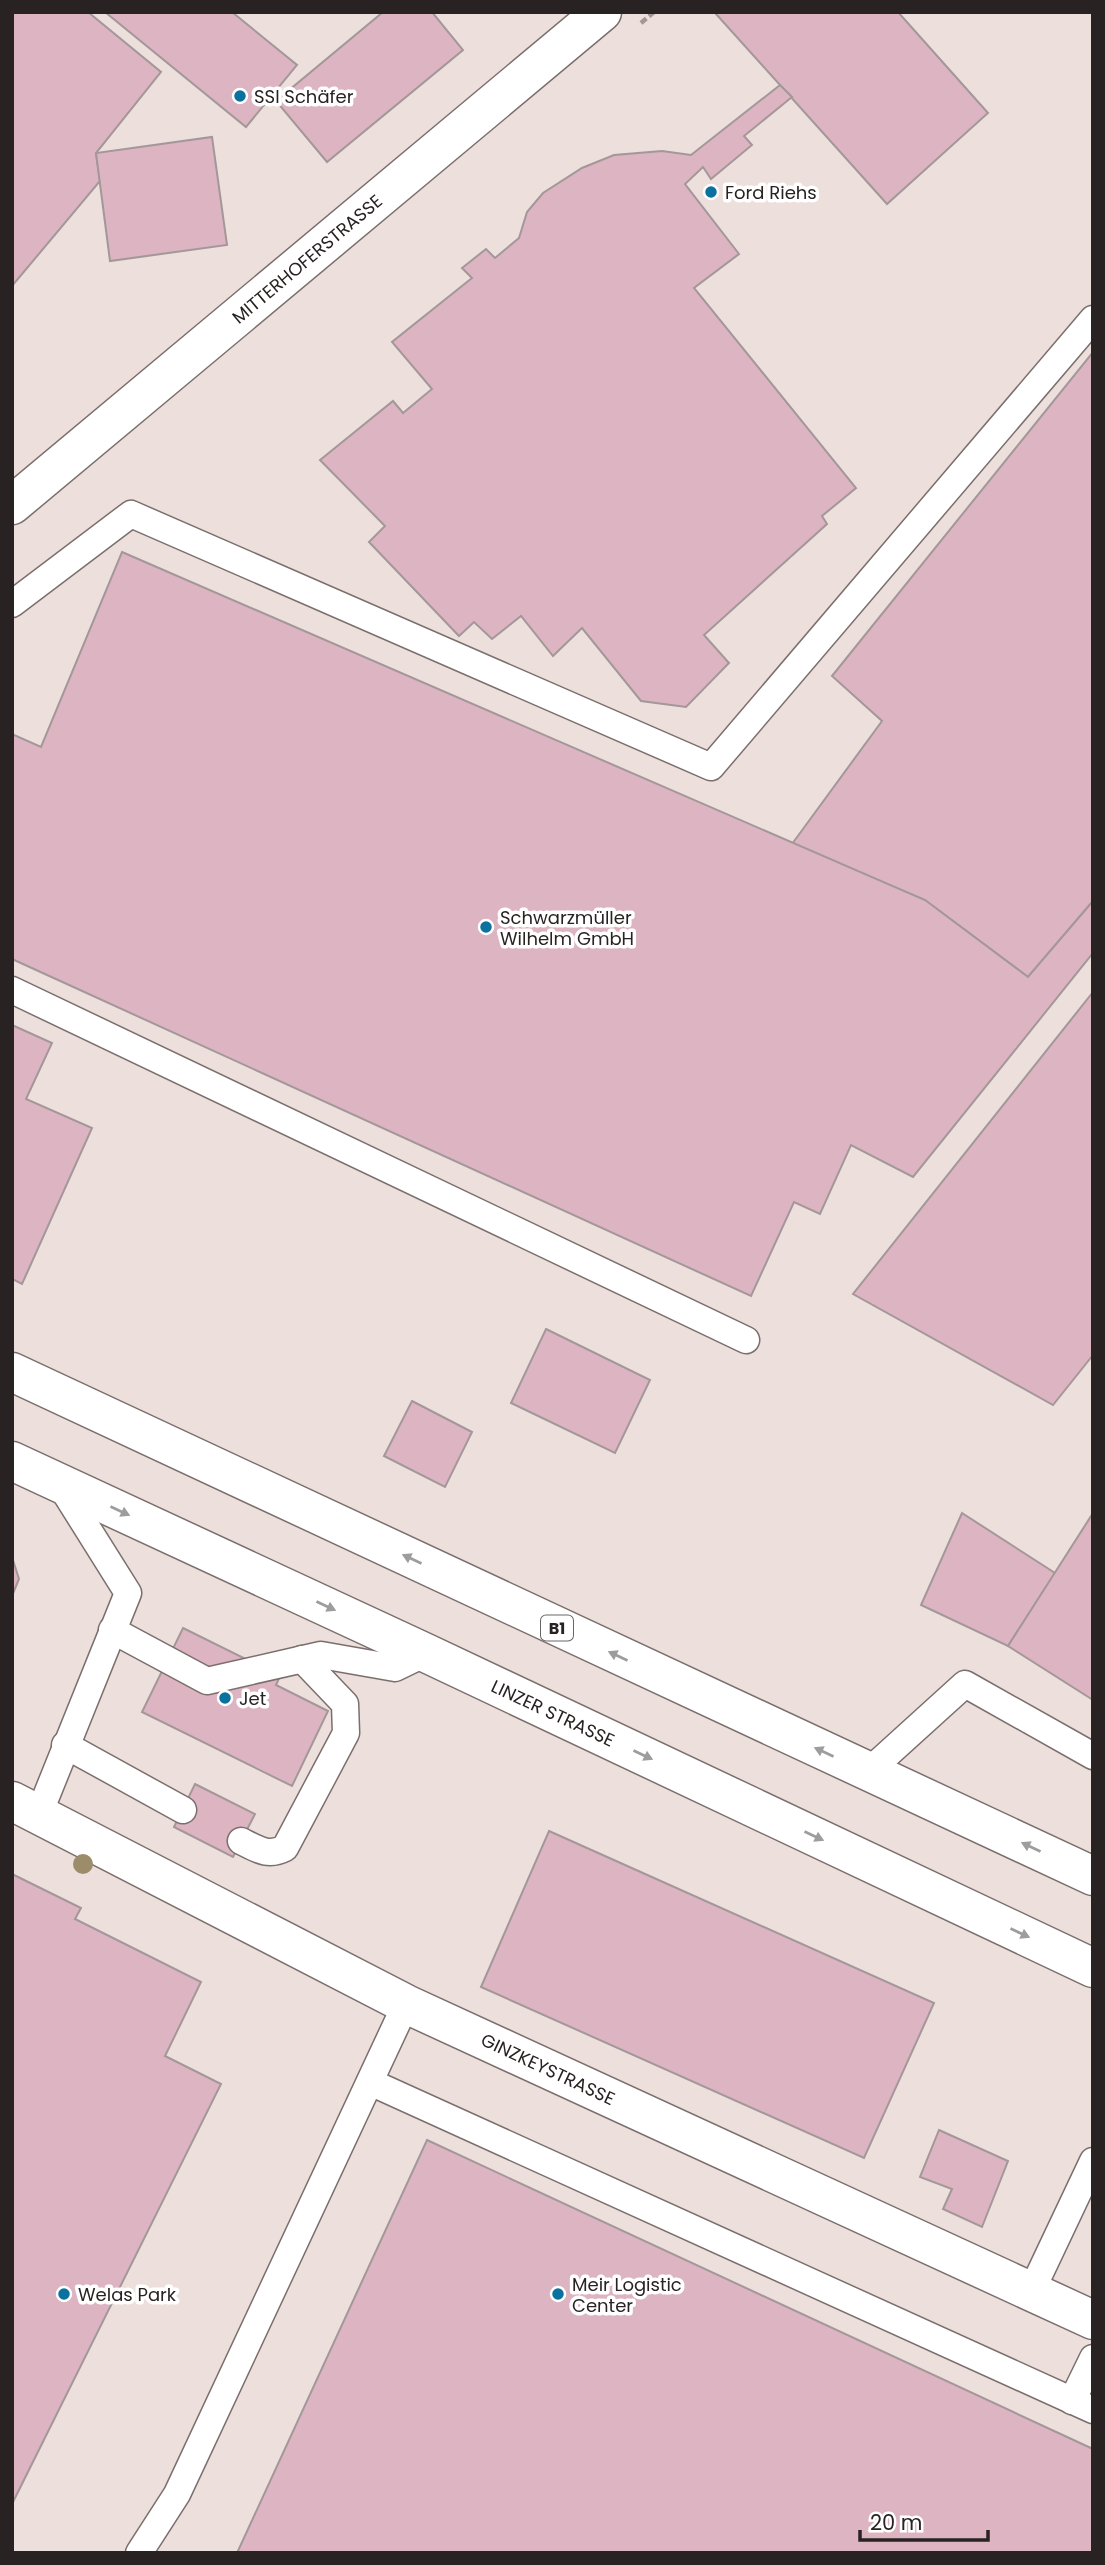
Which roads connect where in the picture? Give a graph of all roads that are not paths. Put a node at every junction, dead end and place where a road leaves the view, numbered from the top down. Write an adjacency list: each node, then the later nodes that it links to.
1 (602, 12): 3 (main road, MITTERHOFERSTRASSE)
2 (1093, 319): 4 (lane)
3 (12, 505)
4 (12, 604)
5 (12, 990): 6 (lane)
6 (747, 1340)
7 (12, 1372): 15 (main road, B1, one-way to 7)
8 (12, 1461): 9 (main road, LINZER STRASSE)
9 (58, 1482): 10 (lane); 11 (main road, LINZER STRASSE, one-way to 11)
10 (113, 1630): 12 (lane); 13 (lane)
11 (426, 1653): 12 (lane); 20 (main road, LINZER STRASSE, one-way to 20)
12 (302, 1659): 18 (lane)
13 (65, 1745): 16 (lane); 17 (lane)
14 (1093, 1756): 15 (lane)
15 (868, 1772): 19 (main road, B1, one-way to 15)
16 (26, 1808): 21 (main road, GINZKEYSTRASSE)
17 (183, 1810)
18 (241, 1841)
19 (1093, 1876)
20 (1093, 1968)
21 (406, 2004): 22 (lane); 24 (main road, GINZKEYSTRASSE)
22 (370, 2082): 27 (lane); 28 (lane)
23 (1093, 2161): 24 (lane)
24 (1031, 2292): 25 (main road, GINZKEYSTRASSE)
25 (1093, 2320)
26 (1093, 2358): 27 (lane)
27 (1082, 2405)
28 (139, 2553)

